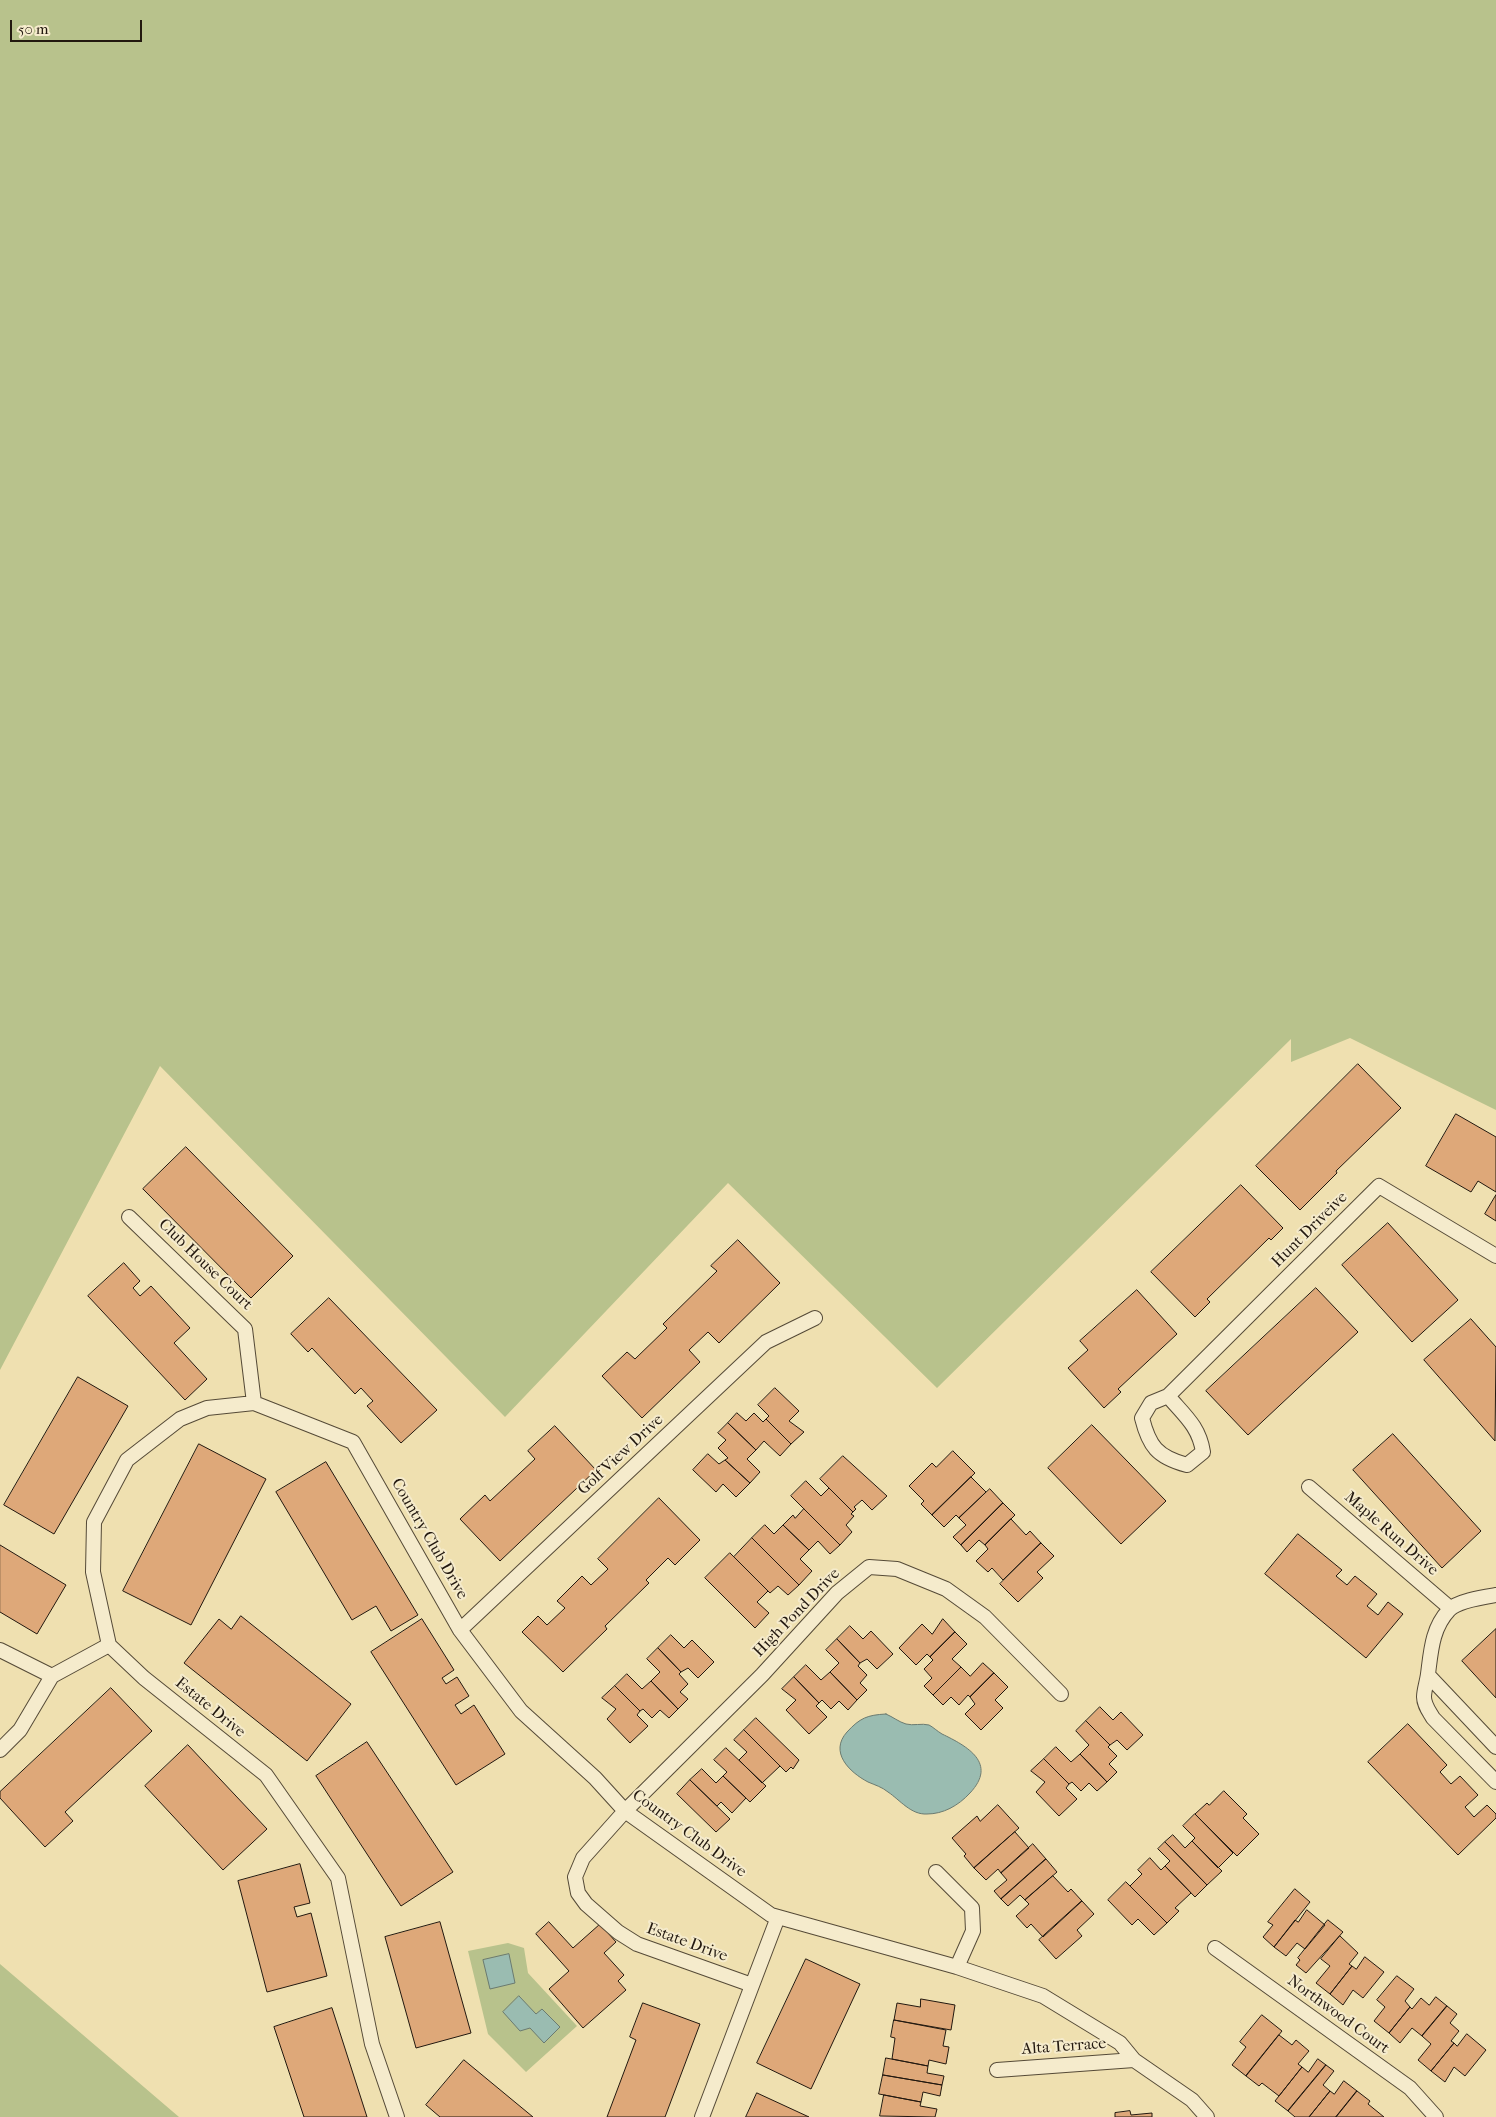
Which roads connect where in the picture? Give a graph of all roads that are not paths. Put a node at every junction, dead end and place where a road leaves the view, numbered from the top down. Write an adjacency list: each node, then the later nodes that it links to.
1 (130, 1217): 5 (street, Club House Court)
2 (1496, 1256): 4 (street, Hunt Driveive)
3 (815, 1318): 9 (street, Golf View Drive)
4 (1168, 1396): 4 (street, Hunt Driveive)
5 (254, 1403): 9 (street, Country Club Drive); 10 (street)
6 (1309, 1487): 8 (street, Maple Run Drive)
7 (1496, 1594): 8 (street)
8 (1450, 1608): 12 (street)
9 (460, 1630): 18 (street, Country Club Drive)
10 (109, 1645): 13 (street); 26 (street, Estate Drive)
11 (0, 1651): 13 (street)
12 (1428, 1675): 15 (street); 17 (street)
13 (52, 1676): 16 (street)
14 (1061, 1694): 18 (street, High Pond Drive)
15 (1496, 1747)
16 (0, 1750)
17 (1496, 1782)
18 (625, 1811): 20 (street, Country Club Drive); 23 (street, Estate Drive)
19 (936, 1872): 22 (street)
20 (778, 1917): 22 (street, Country Club Drive); 23 (street)
21 (1215, 1948): 29 (street, Northwood Court)
22 (956, 1967): 24 (street, Country Club Drive)
23 (752, 1985): 27 (street)
24 (1134, 2060): 25 (street, Alta Terrace); 28 (street, Country Club Drive)
25 (997, 2070)
26 (397, 2117)
27 (702, 2117)
28 (1207, 2117)
29 (1436, 2117)

